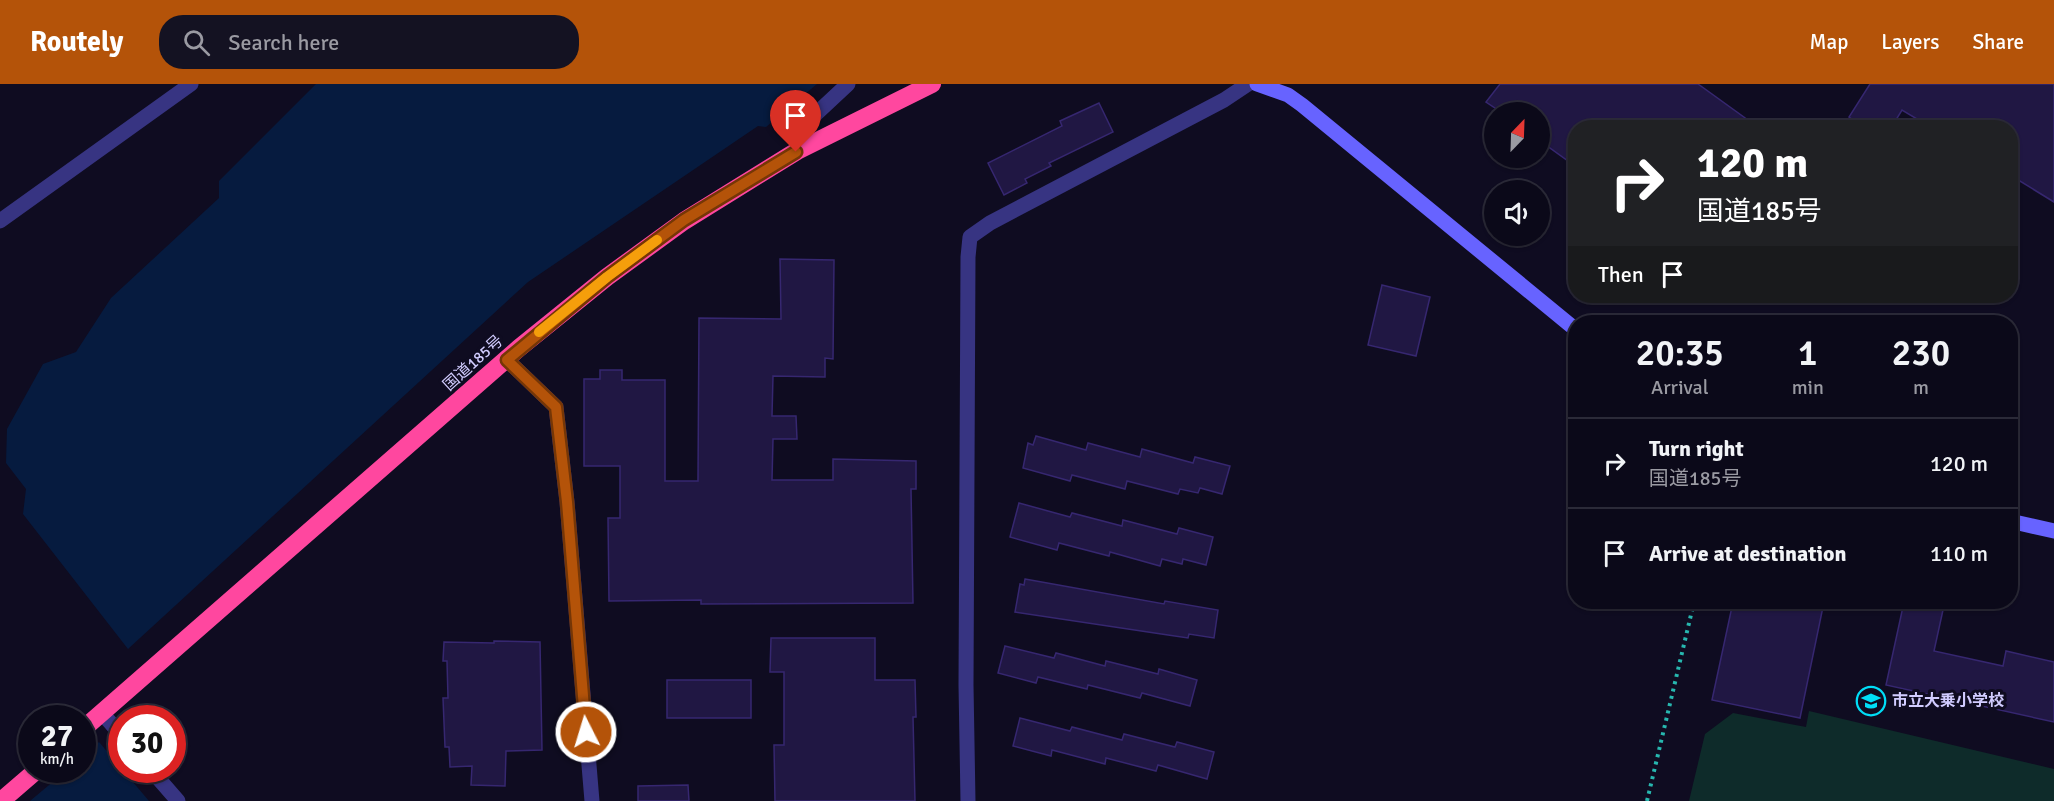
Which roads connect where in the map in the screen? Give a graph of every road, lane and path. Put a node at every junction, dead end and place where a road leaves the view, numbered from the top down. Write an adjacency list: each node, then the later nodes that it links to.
1 (191, 84): 7 (street)
2 (848, 84): 6 (street)
3 (932, 84): 6 (highway, 国道185号)
4 (1248, 84): 21 (street)
5 (1257, 84): 8 (street)
6 (796, 152): 9 (highway, 国道185号)
7 (0, 221)
8 (1568, 322)
9 (507, 360): 13 (highway, 国道185号); 20 (street)
10 (2018, 523): 11 (street)
11 (2054, 531)
12 (1692, 609): 22 (path)
13 (102, 713): 14 (highway, 国道185号); 15 (street)
14 (96, 718)
15 (108, 720)
16 (22, 783): 18 (highway)
17 (162, 783): 19 (street)
18 (1, 801)
19 (178, 801)
20 (592, 801)
21 (968, 801)
22 (1647, 801)

